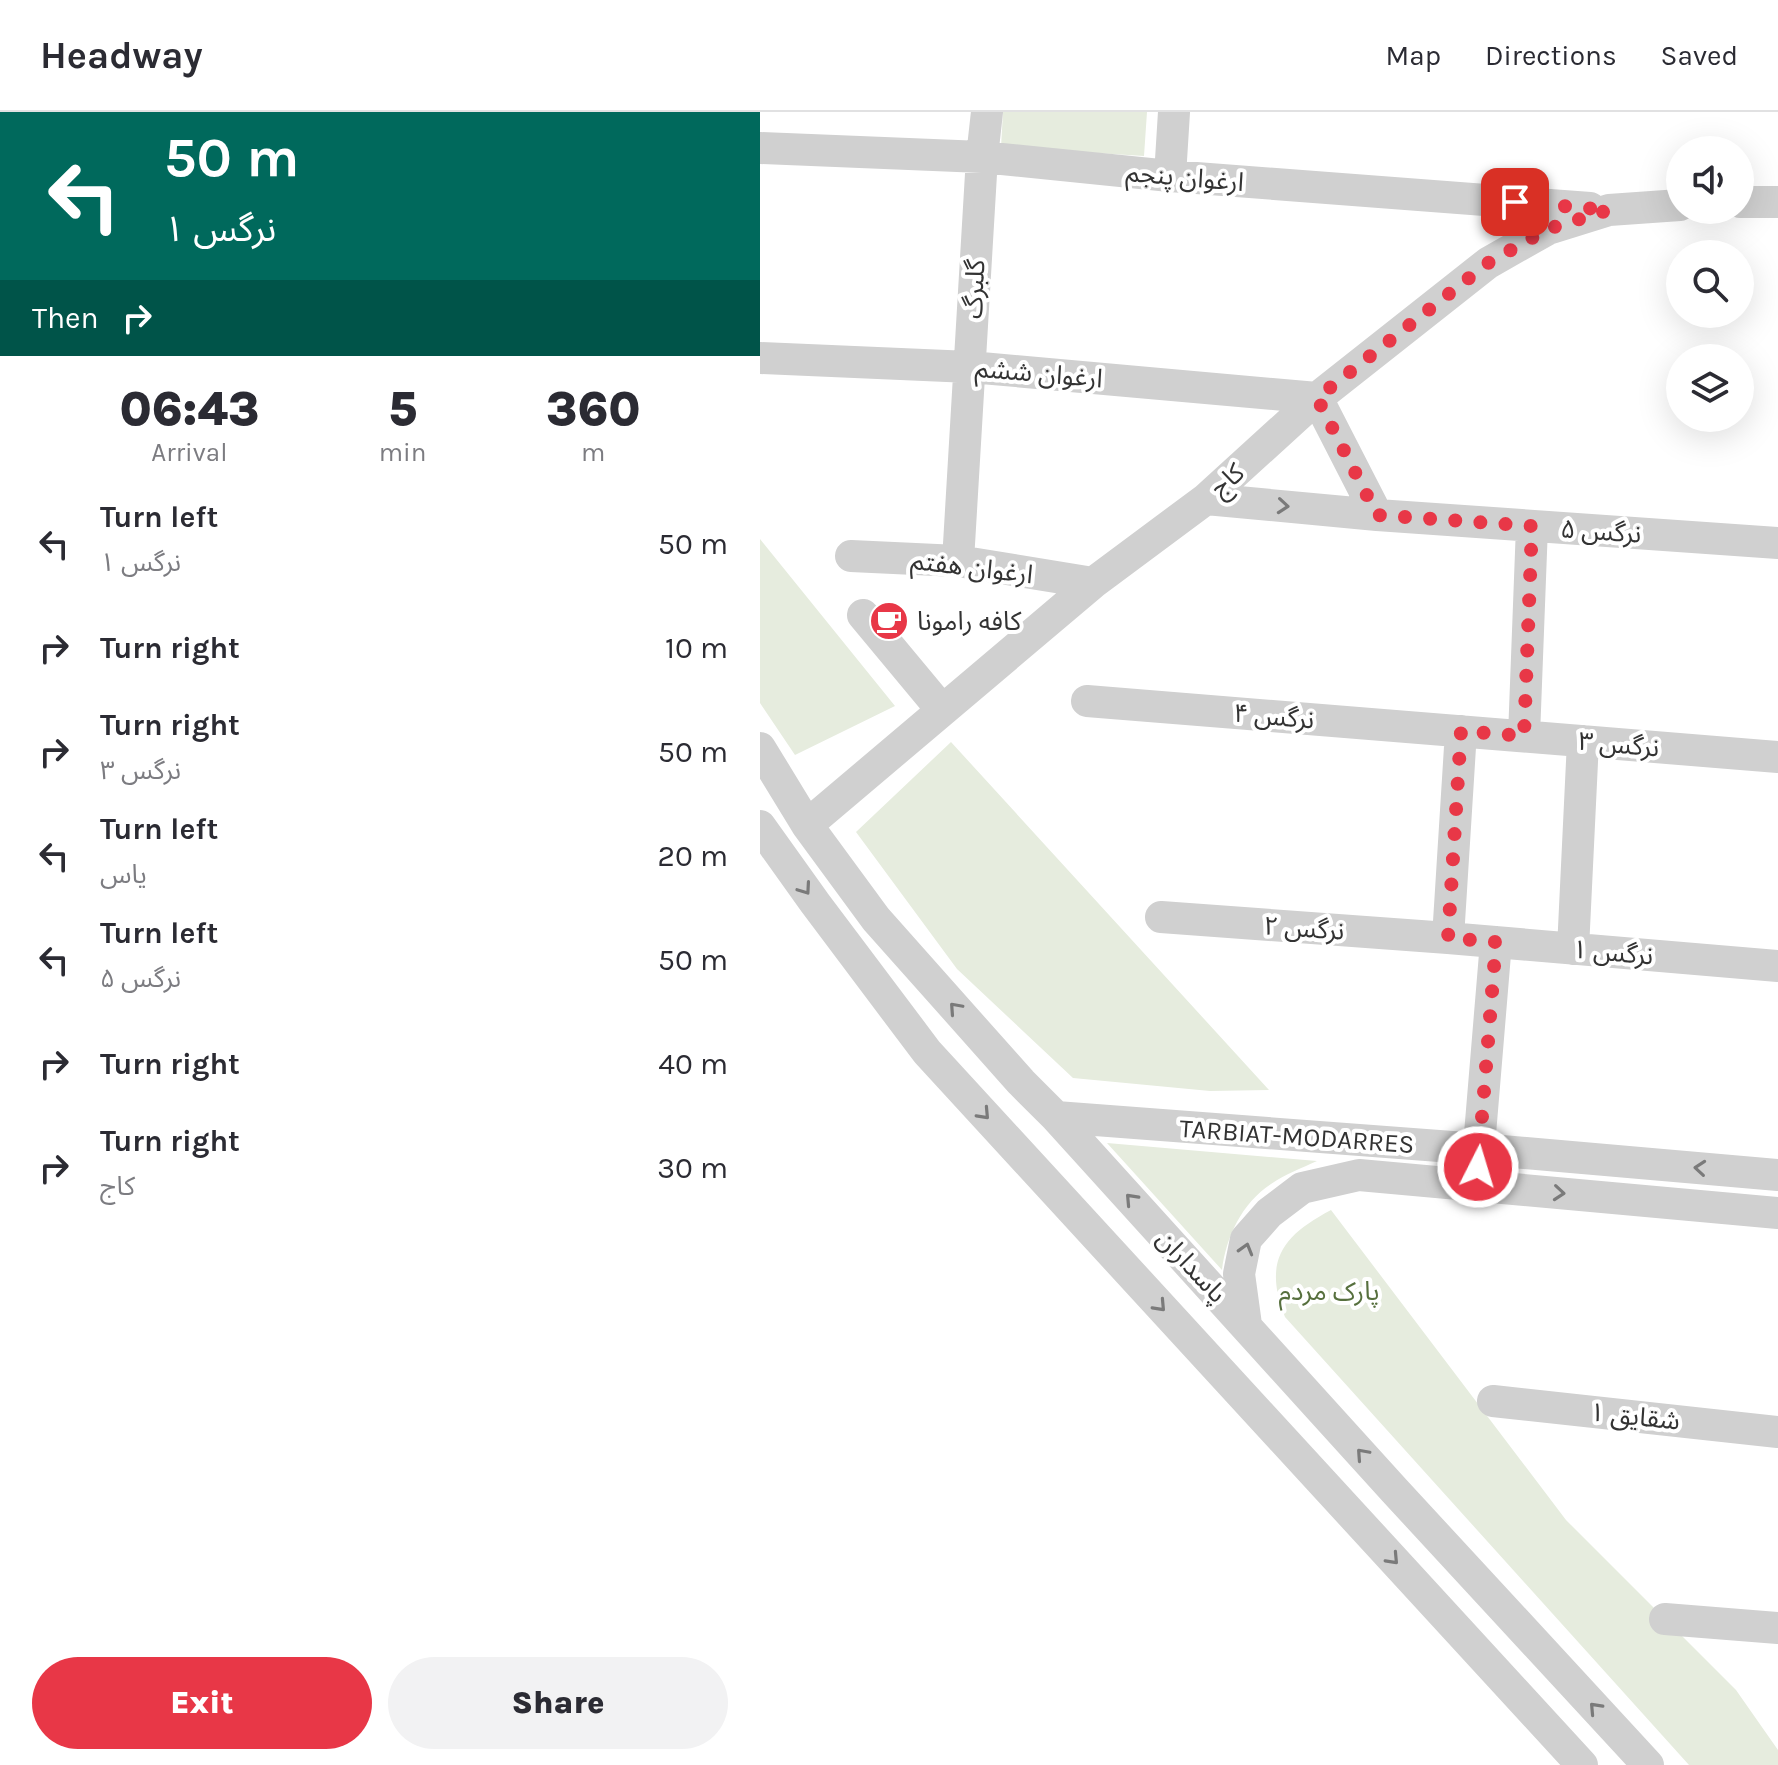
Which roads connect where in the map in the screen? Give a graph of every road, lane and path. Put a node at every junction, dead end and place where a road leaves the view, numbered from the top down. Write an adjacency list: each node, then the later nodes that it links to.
1 (987, 112): 4 (street, گلبرگ)
2 (1174, 112): 5 (street)
3 (760, 148): 4 (street, ارغوان پنجم)
4 (982, 157): 5 (street, ارغوان پنجم); 11 (street, گلبرگ)
5 (1170, 176): 9 (street, ارغوان پنجم)
6 (1754, 202): 7 (street)
7 (1778, 202)
8 (1666, 206): 9 (street, کاج)
9 (1609, 210): 12 (street, کاج)
10 (760, 358): 11 (street, ارغوان ششم)
11 (970, 367): 12 (street, ارغوان ششم); 18 (street, گلبرگ)
12 (1317, 398): 13 (street, کاج); 14 (street)
13 (1206, 499): 14 (street, ۵ نرگس, one-way to 14); 19 (street, کاج)
14 (1377, 515): 15 (street, ۵ نرگس)
15 (1532, 526): 16 (street, ۵ نرگس); 24 (street)
16 (1778, 543)
17 (851, 556): 18 (street, ارغوان هفتم)
18 (958, 561): 19 (street, ارغوان هفتم)
19 (1093, 583): 22 (street, کاج)
20 (863, 615): 22 (street)
21 (1087, 701): 23 (street, نرگس ۴)
22 (942, 710): 28 (street, کاج)
23 (1461, 731): 24 (street, نرگس ۳); 31 (street)
24 (1524, 736): 25 (street, نرگس ۳)
25 (1583, 741): 27 (street, نرگس ۳); 33 (street)
26 (760, 748): 28 (street, پاسداران)
27 (1778, 757)
28 (807, 825): 35 (street, پاسداران, one-way to 28)
29 (760, 826): 44 (street, پاسداران, one-way to 44)
30 (1161, 917): 31 (street, نرگس ۲)
31 (1448, 938): 32 (street, نرگس ۱)
32 (1496, 942): 33 (street, نرگس ۱); 36 (street)
33 (1573, 949): 34 (street, نرگس ۱)
34 (1778, 966)
35 (1056, 1117): 36 (street, TARBIAT-MODARRES); 40 (street, پاسداران, one-way to 35)
36 (1479, 1149): 37 (street, TARBIAT-MODARRES, one-way to 36); 38 (street)
37 (1778, 1175)
38 (1476, 1185): 39 (street, TARBIAT-MODARRES, one-way to 39); 40 (street, TARBIAT-MODARRES, one-way to 38)
39 (1778, 1213)
40 (1246, 1325): 43 (street, پاسداران, one-way to 40)
41 (1493, 1401): 42 (street, شقایق ۱)
42 (1778, 1432)
43 (1395, 1491): 44 (street); 48 (street, پاسداران, one-way to 43)
44 (1356, 1519): 47 (street, پاسداران, one-way to 47)
45 (1665, 1619): 46 (street)
46 (1778, 1628)
47 (1582, 1765)
48 (1648, 1765)

